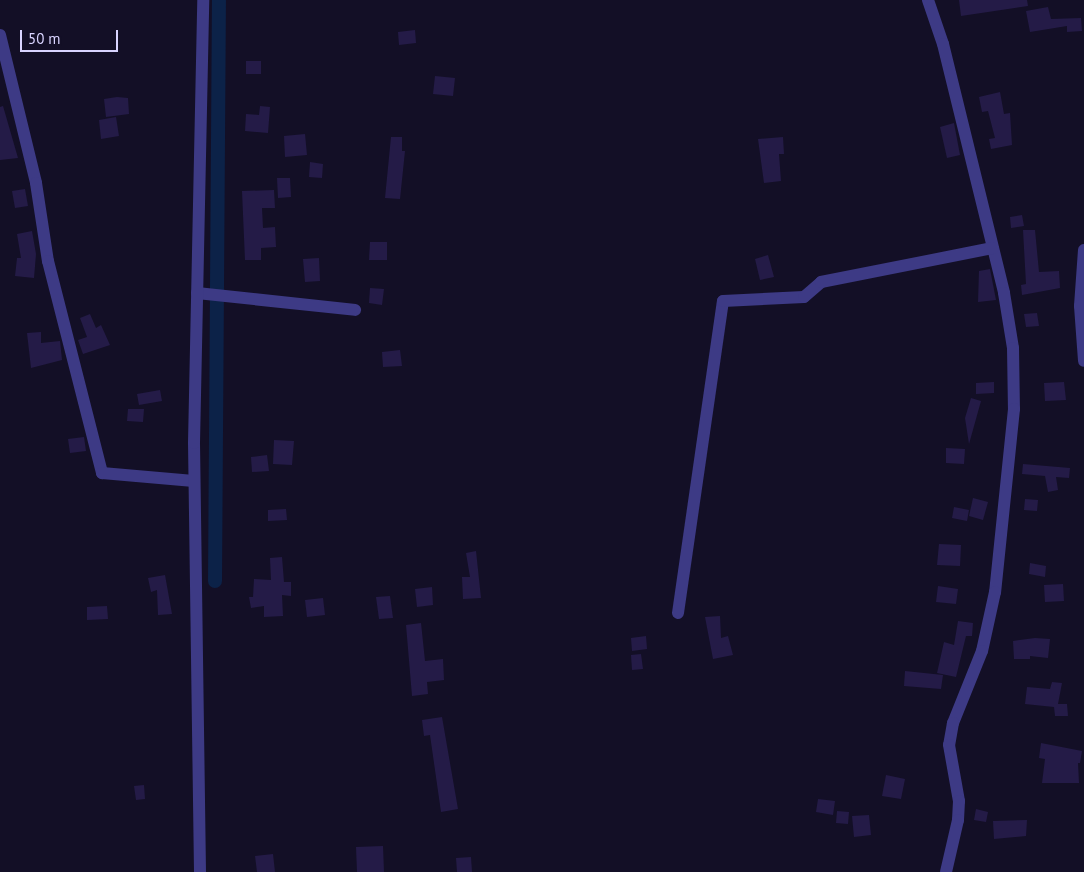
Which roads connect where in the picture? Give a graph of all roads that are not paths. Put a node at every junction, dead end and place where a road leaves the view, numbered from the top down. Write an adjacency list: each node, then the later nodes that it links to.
1 (203, 0): 6 (street)
2 (928, 0): 4 (street)
3 (0, 35): 9 (street)
4 (993, 248): 10 (street); 12 (street)
5 (1084, 250): 8 (street)
6 (197, 293): 7 (street); 9 (street)
7 (356, 310)
8 (1084, 361)
9 (194, 481): 11 (street)
10 (678, 612)
11 (200, 872)
12 (946, 872)

